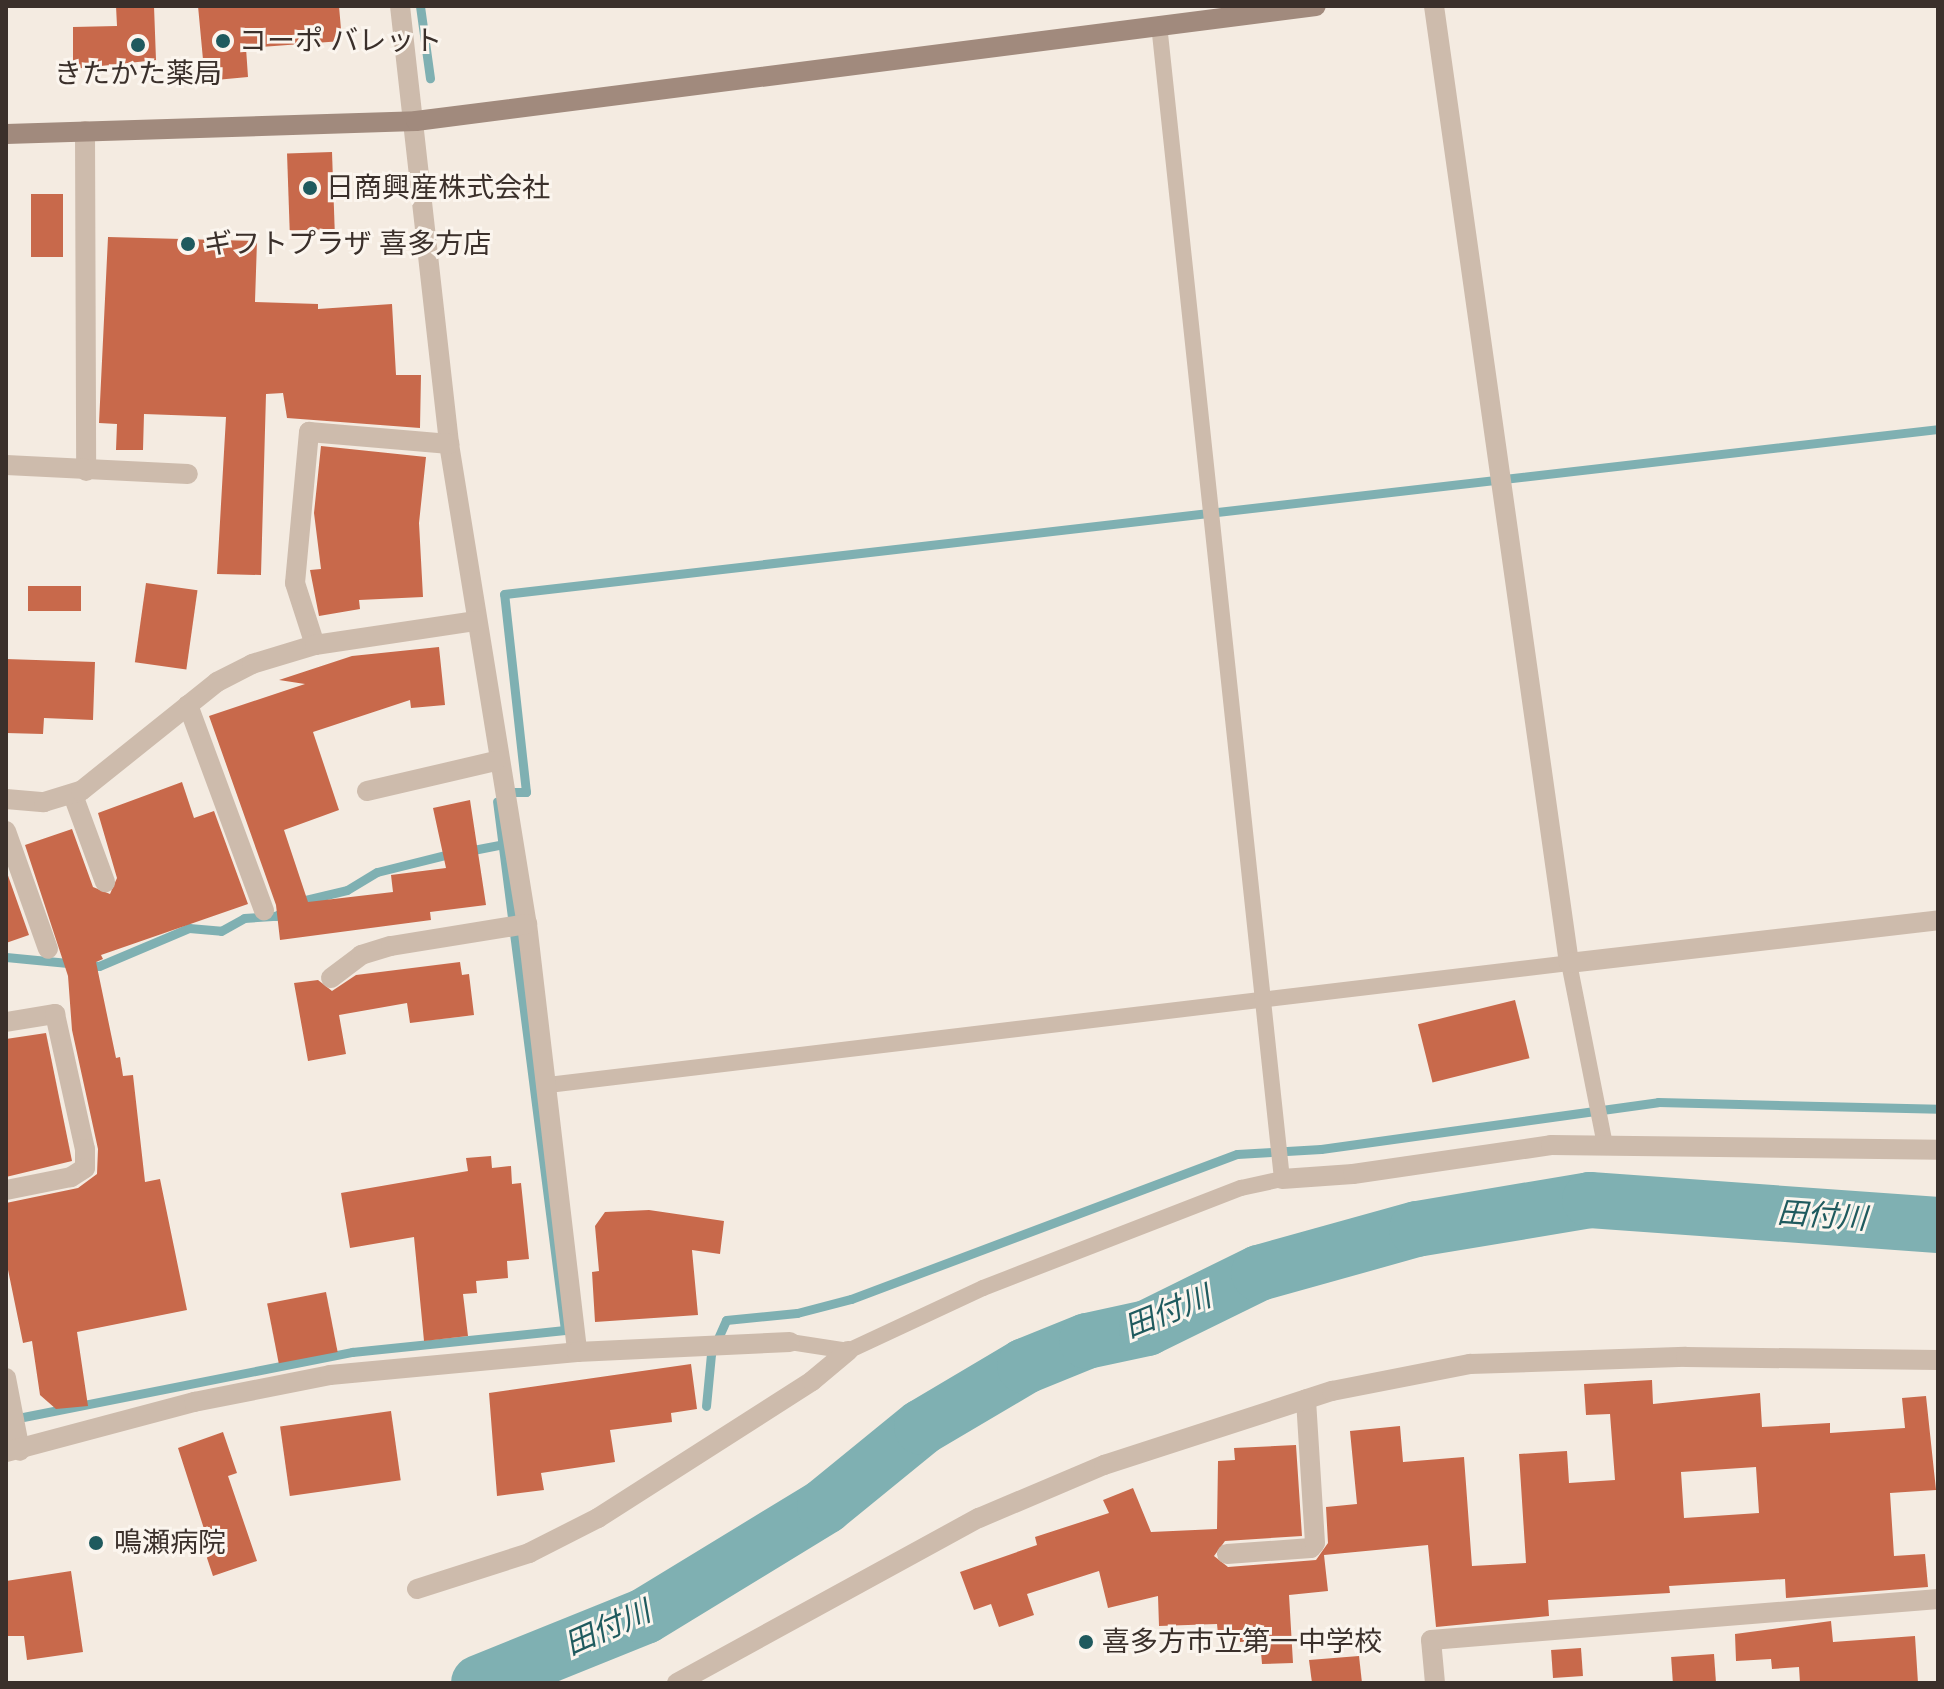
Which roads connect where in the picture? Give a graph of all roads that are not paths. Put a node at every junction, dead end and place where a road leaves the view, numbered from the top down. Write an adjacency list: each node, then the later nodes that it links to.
1 (400, 6): 5 (street)
2 (1316, 6): 4 (street)
3 (1434, 6): 25 (street)
4 (1159, 25): 5 (street); 27 (lane)
5 (416, 121): 6 (street); 8 (street)
6 (85, 131): 7 (street); 10 (street)
7 (6, 134)
8 (449, 444): 12 (street); 13 (street)
9 (6, 465): 10 (street)
10 (86, 471): 11 (street)
11 (188, 474)
12 (476, 621): 13 (street); 15 (street)
13 (315, 645): 14 (street)
14 (188, 705): 17 (street); 21 (street)
15 (496, 761): 16 (street); 23 (street)
16 (367, 791)
17 (73, 795): 18 (street); 20 (street)
18 (6, 799)
19 (6, 831): 24 (street)
20 (105, 882)
21 (264, 910)
22 (1938, 920): 25 (street)
23 (527, 924): 26 (street); 29 (street)
24 (48, 949)
25 (1569, 963): 27 (lane); 30 (lane)
26 (331, 978)
27 (1267, 1003): 29 (lane); 32 (lane)
28 (6, 1022): 33 (street)
29 (548, 1085): 36 (street)
30 (1605, 1144): 31 (street); 32 (street)
31 (1938, 1150)
32 (1282, 1179): 35 (lane)
33 (6, 1190)
34 (790, 1342): 35 (lane); 36 (street)
35 (848, 1351): 42 (street)
36 (577, 1352): 40 (street)
37 (1938, 1360): 39 (street)
38 (6, 1378): 40 (street)
39 (1306, 1399): 41 (street); 44 (street)
40 (13, 1452)
41 (1227, 1554)
42 (417, 1589)
43 (1938, 1599): 45 (street)
44 (677, 1683)
45 (1435, 1683)

